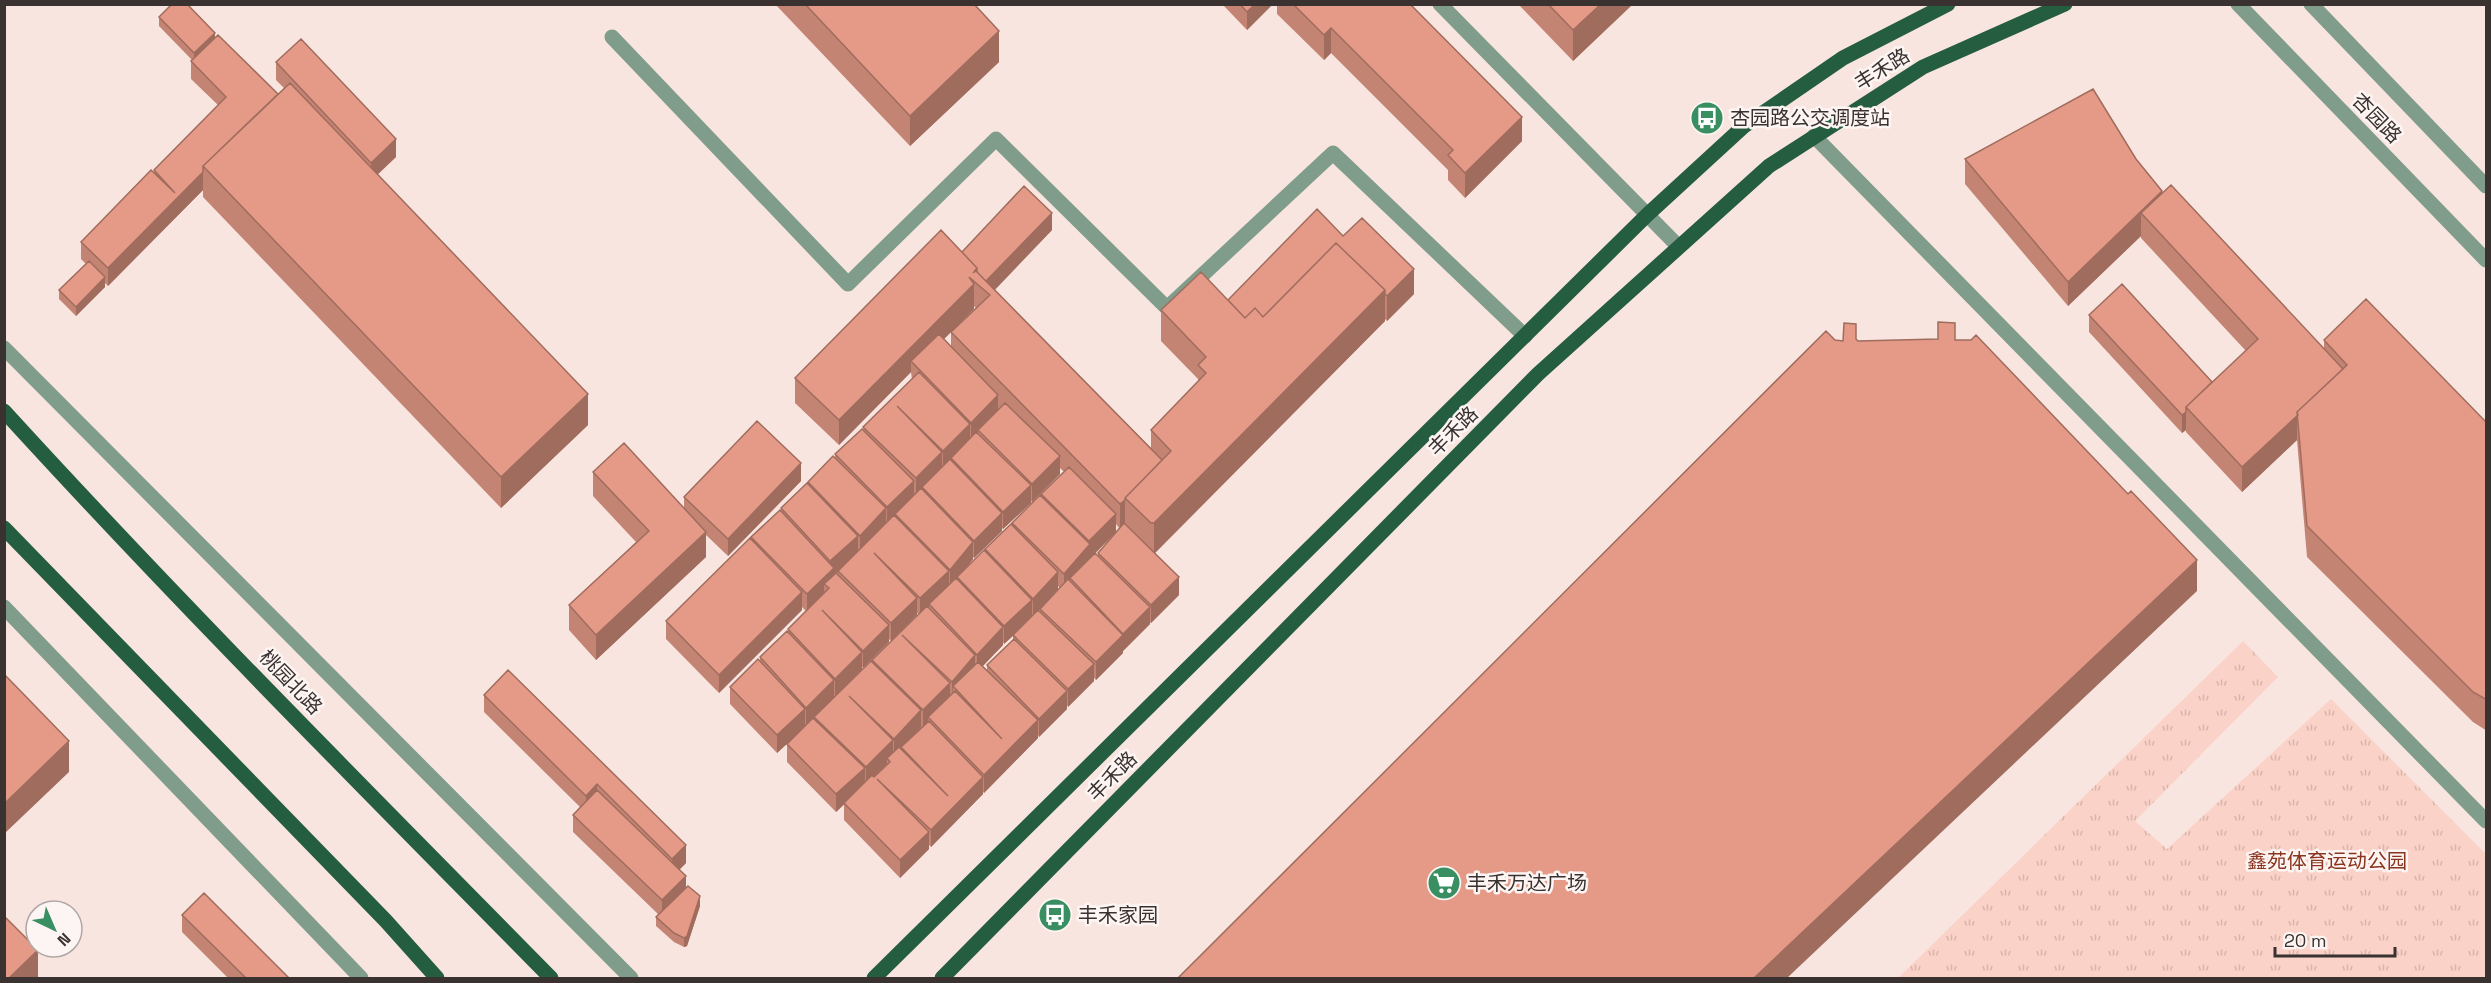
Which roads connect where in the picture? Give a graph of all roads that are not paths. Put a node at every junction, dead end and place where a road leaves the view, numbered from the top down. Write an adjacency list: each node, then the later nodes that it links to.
1 (1440, 4): 9 (street)
2 (1948, 4): 9 (main road, 丰禾路)
3 (2065, 4): 7 (main road, 丰禾路)
4 (2238, 4): 11 (street, 杏园路)
5 (2310, 4): 8 (street, 杏园路)
6 (612, 37): 12 (street)
7 (1814, 136): 10 (main road, 丰禾路); 17 (street)
8 (2487, 186)
9 (1647, 215): 10 (street); 12 (main road, 丰禾路)
10 (1678, 246): 23 (main road, 丰禾路)
11 (2487, 260)
12 (1525, 336): 22 (main road, 丰禾路)
13 (4, 348): 21 (street)
14 (4, 411): 20 (main road, 桃园北路)
15 (4, 528): 19 (main road)
16 (4, 607): 18 (street)
17 (2487, 821)
18 (361, 978)
19 (437, 978)
20 (551, 978)
21 (631, 978)
22 (874, 978)
23 (942, 978)

